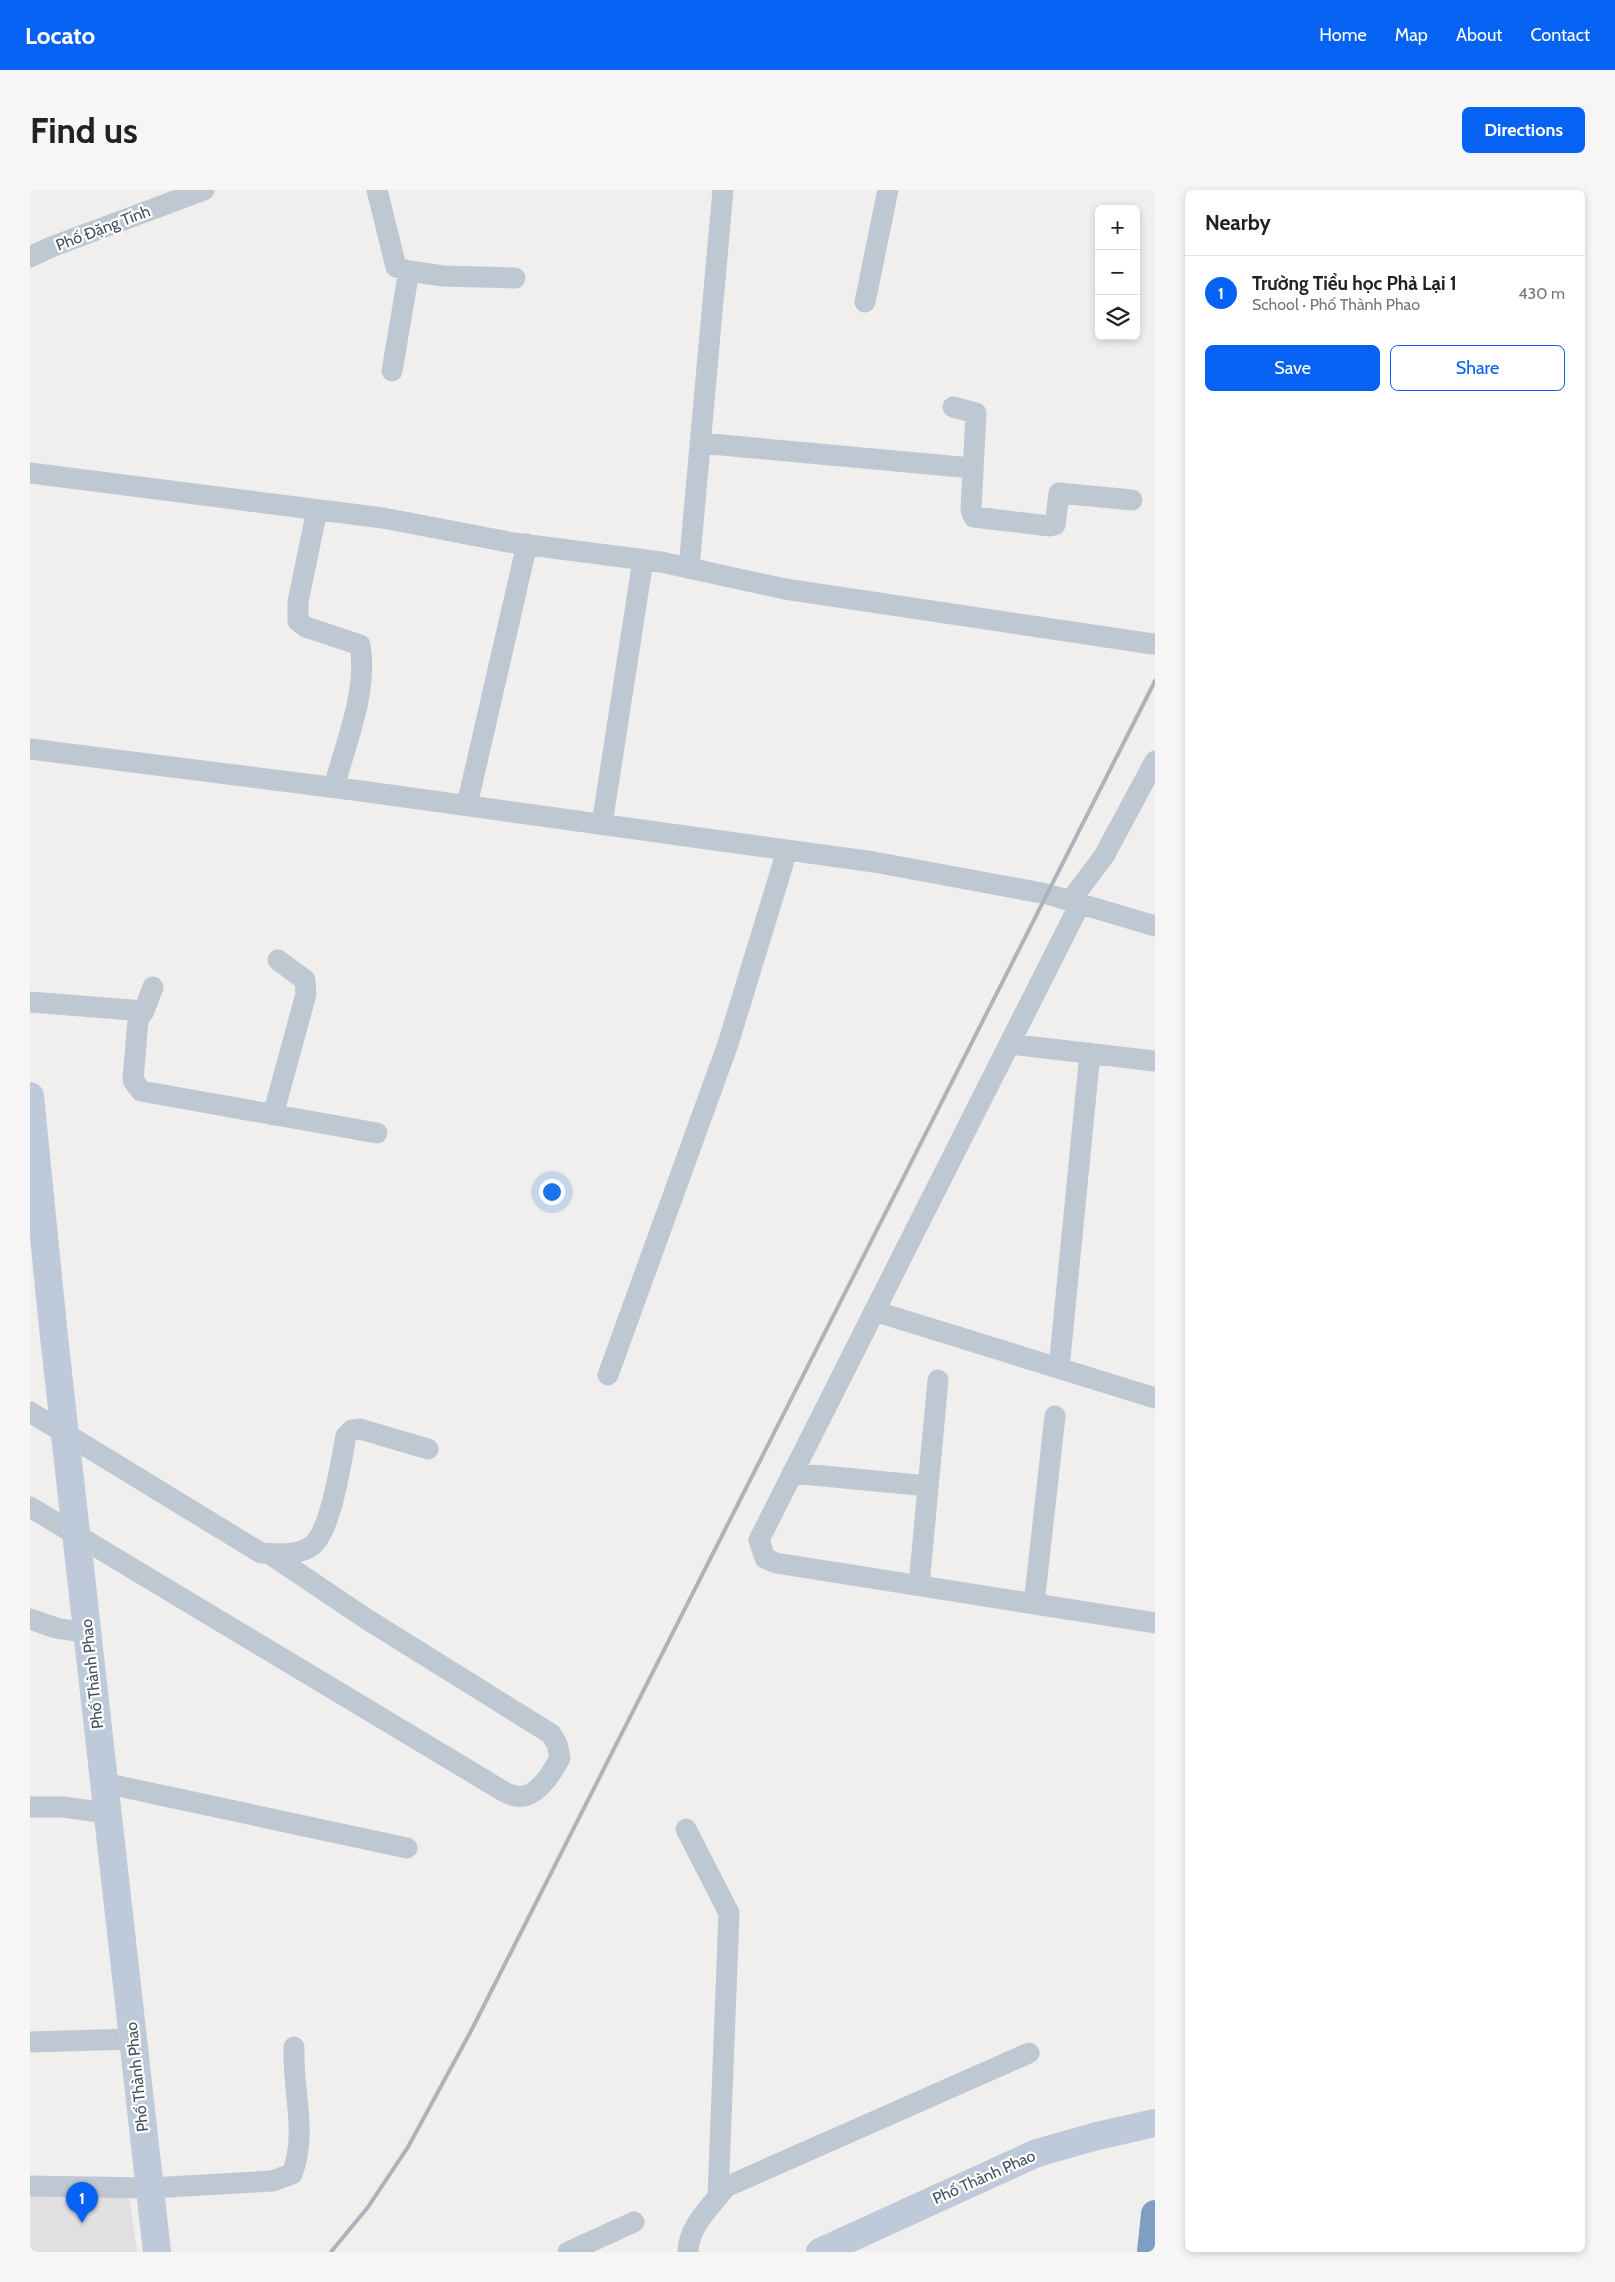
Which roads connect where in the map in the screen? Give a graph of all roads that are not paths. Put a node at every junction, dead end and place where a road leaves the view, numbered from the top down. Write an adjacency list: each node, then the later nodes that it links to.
1 (204, 190): 5 (street, Phố Đặng Tính)
2 (377, 190): 6 (street)
3 (723, 190): 11 (street)
4 (888, 190): 8 (street)
5 (30, 257)
6 (409, 271): 7 (street); 9 (street)
7 (515, 278)
8 (865, 302)
9 (392, 371)
10 (953, 407): 12 (street)
11 (700, 443): 12 (street); 18 (street)
12 (972, 468): 14 (street)
13 (30, 473): 15 (street)
14 (1132, 500)
15 (317, 510): 16 (street); 22 (street)
16 (527, 544): 17 (street); 23 (street)
17 (643, 560): 18 (street); 24 (street)
18 (689, 568): 19 (street)
19 (1152, 644)
20 (30, 748): 22 (street)
21 (1155, 761): 26 (street)
22 (334, 787): 23 (street)
23 (466, 805): 24 (street)
24 (602, 824): 25 (street)
25 (784, 850): 26 (street); 40 (street)
26 (1075, 902): 27 (street); 32 (street)
27 (1155, 926)
28 (278, 960): 36 (street)
29 (153, 987): 31 (street)
30 (30, 1002): 31 (street)
31 (144, 1012): 36 (street)
32 (1010, 1044): 33 (street); 38 (street)
33 (1090, 1053): 34 (street); 39 (street)
34 (1155, 1061)
35 (30, 1096): 45 (street, Phố Thành Phao)
36 (273, 1115): 37 (street)
37 (377, 1134)
38 (874, 1311): 39 (street); 47 (street)
39 (1059, 1368): 42 (street)
40 (608, 1375)
41 (938, 1380): 48 (street)
42 (1155, 1398)
43 (30, 1412): 45 (street)
44 (1055, 1416): 53 (street)
45 (65, 1438): 50 (street, Phố Thành Phao); 51 (street)
46 (428, 1449): 51 (street)
47 (792, 1473): 48 (street); 52 (street)
48 (928, 1486): 52 (street)
49 (30, 1507): 50 (street)
50 (75, 1528): 51 (street); 56 (street, Phố Thành Phao)
51 (270, 1554)
52 (918, 1586): 53 (street)
53 (1034, 1604): 55 (street)
54 (30, 1619): 56 (street)
55 (1155, 1623)
56 (87, 1633): 57 (street, Phố Thành Phao)
57 (104, 1783): 59 (street, Phố Thành Phao); 61 (street)
58 (30, 1807): 59 (street)
59 (107, 1812): 62 (street, Phố Thành Phao)
60 (686, 1829): 69 (street)
61 (407, 1848)
62 (133, 2039): 63 (street); 68 (street, Phố Thành Phao)
63 (30, 2042)
64 (294, 2047): 68 (street)
65 (1028, 2053): 69 (street)
66 (1155, 2123): 75 (street, Phố Thành Phao)
67 (30, 2186): 68 (street)
68 (150, 2188): 72 (street, Phố Thành Phao)
69 (718, 2197): 74 (street)
70 (1155, 2214): 76 (highway)
71 (634, 2222): 73 (street)
72 (157, 2252)
73 (568, 2252)
74 (688, 2252)
75 (820, 2252)
76 (1151, 2252)

